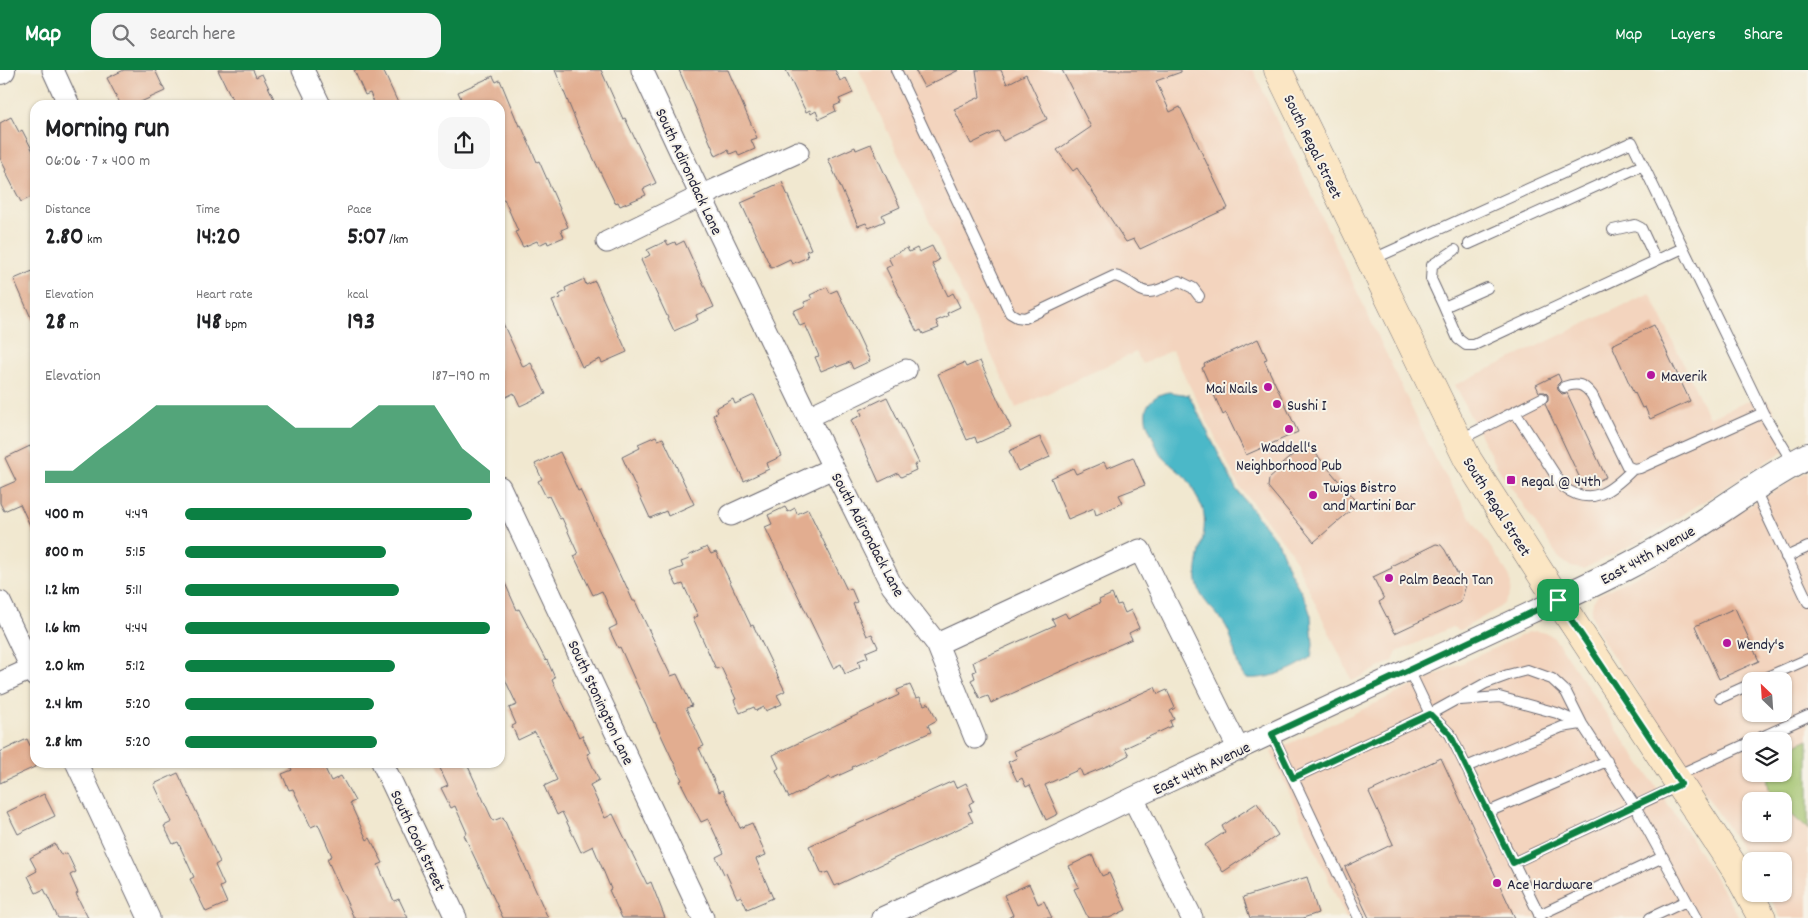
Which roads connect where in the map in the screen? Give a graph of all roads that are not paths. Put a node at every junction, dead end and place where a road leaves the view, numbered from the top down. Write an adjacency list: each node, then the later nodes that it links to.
1 (53, 70): 6 (street)
2 (303, 70): 7 (street)
3 (642, 70): 10 (street, South Adirondack Lane)
4 (896, 70): 19 (lane)
5 (1278, 70): 16 (main road, South Regal Street)
6 (67, 100)
7 (318, 100)
8 (798, 152): 10 (street)
9 (1643, 165): 13 (lane); 14 (lane); 16 (lane)
10 (701, 196): 12 (street); 26 (street, South Adirondack Lane)
11 (1613, 230): 17 (lane)
12 (607, 242)
13 (1469, 244)
14 (1683, 248): 17 (lane); 25 (lane)
15 (1455, 250): 20 (lane)
16 (1370, 260): 27 (main road, South Regal Street)
17 (1656, 260): 20 (lane)
18 (1487, 288): 20 (lane)
19 (1199, 296)
20 (1444, 308)
21 (906, 370): 26 (street)
22 (1564, 387): 30 (lane)
23 (1542, 398): 24 (lane)
24 (1515, 412): 27 (lane); 30 (lane)
25 (1763, 413): 28 (lane); 30 (lane)
26 (808, 417): 29 (street, South Adirondack Lane)
27 (1458, 441): 36 (main road, South Regal Street)
28 (1801, 460): 31 (street, East 44th Avenue)
29 (834, 468): 33 (street); 39 (street, South Adirondack Lane)
30 (1633, 469)
31 (1754, 487): 35 (lane); 36 (street, East 44th Avenue)
32 (505, 498): 72 (street, South Stonington Lane)
33 (731, 515)
34 (1808, 547): 35 (lane)
35 (1786, 557): 38 (lane)
36 (1558, 600): 42 (street, East 44th Avenue); 62 (main road, South Regal Street)
37 (0, 602): 41 (street)
38 (1808, 602)
39 (937, 644): 54 (street, South Adirondack Lane); 56 (street)
40 (1808, 659): 44 (lane)
41 (30, 662)
42 (1409, 670): 49 (lane); 53 (street, East 44th Avenue)
43 (30, 672): 45 (street)
44 (1778, 672)
45 (0, 683)
46 (1742, 688): 47 (lane)
47 (1720, 698)
48 (1454, 701): 49 (lane); 51 (lane); 51 (lane)
49 (1430, 714): 58 (lane); 61 (lane)
50 (1808, 716): 52 (lane)
51 (1582, 724): 57 (lane); 58 (lane)
52 (1774, 732)
53 (1272, 734): 56 (street, East 44th Avenue); 61 (lane)
54 (975, 738)
55 (1742, 747): 62 (lane)
56 (1239, 750): 63 (street, East 44th Avenue)
57 (1607, 761): 64 (lane); 65 (lane)
58 (1466, 767): 65 (lane)
59 (79, 768): 70 (street)
60 (385, 768): 71 (street, South Cook Street)
61 (1293, 778): 75 (lane)
62 (1678, 780): 64 (lane); 78 (main road, South Regal Street)
63 (1133, 798): 73 (street, East 44th Avenue); 74 (street)
64 (1636, 806): 66 (lane); 67 (lane)
65 (1488, 812): 67 (lane)
66 (1663, 857): 68 (lane); 69 (lane)
67 (1513, 863): 69 (lane)
68 (1686, 901): 76 (lane); 77 (lane)
69 (1540, 916)
70 (149, 918)
71 (456, 918)
72 (703, 918)
73 (882, 918)
74 (1192, 918)
75 (1359, 918)
76 (1650, 918)
77 (1696, 918)
78 (1762, 918)

